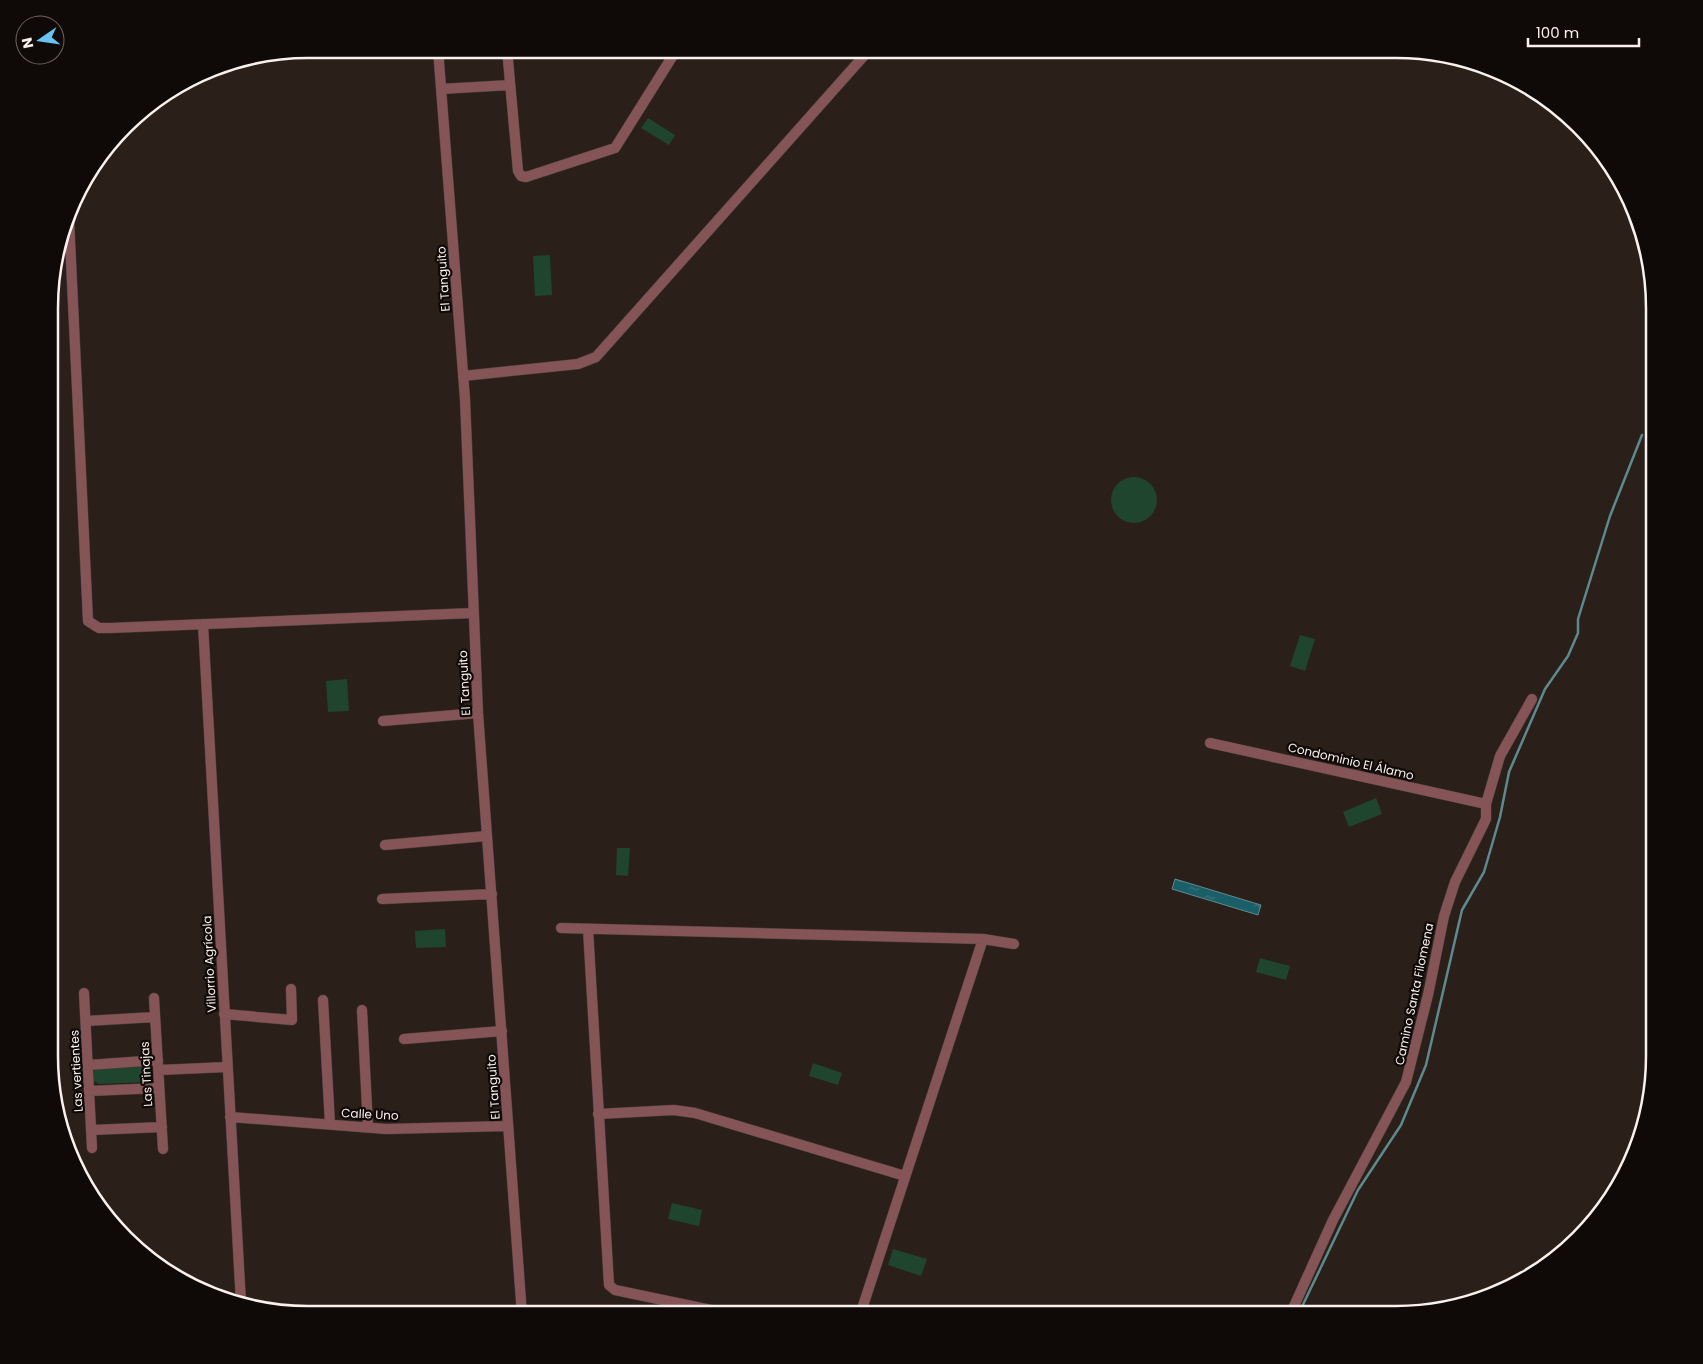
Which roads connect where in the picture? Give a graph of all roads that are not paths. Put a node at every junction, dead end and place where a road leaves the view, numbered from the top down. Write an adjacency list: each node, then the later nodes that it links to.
1 (439, 58): 6 (street, El Tanguito)
2 (508, 58): 5 (street)
3 (671, 58): 5 (street)
4 (862, 58): 8 (street)
5 (510, 85): 6 (street)
6 (441, 89): 8 (street, El Tanguito)
7 (66, 243): 10 (street)
8 (463, 376): 9 (street, El Tanguito)
9 (473, 613): 10 (street); 12 (street, El Tanguito)
10 (204, 624): 29 (street, Villorrio Agrícola)
11 (1532, 699): 15 (street, Camino Santa Filomena)
12 (478, 713): 13 (street); 16 (street, El Tanguito)
13 (383, 721)
14 (1210, 742): 15 (street, Condominio El Álamo)
15 (1486, 804): 53 (street, Camino Santa Filomena)
16 (487, 836): 17 (street); 18 (street, El Tanguito)
17 (386, 845)
18 (492, 894): 19 (street); 32 (street, El Tanguito)
19 (382, 899)
20 (561, 928): 21 (street)
21 (588, 928): 22 (street); 39 (street)
22 (983, 939): 23 (street); 48 (street)
23 (1014, 944)
24 (291, 989): 29 (street)
25 (84, 993): 31 (street, Las vertientes)
26 (154, 998): 30 (street, Las Tinajas)
27 (323, 1000): 41 (street)
28 (362, 1010): 44 (street)
29 (224, 1014): 36 (street, Villorrio Agrícola)
30 (156, 1017): 31 (street); 35 (street, Las Tinajas)
31 (86, 1021): 34 (street, Las vertientes)
32 (502, 1031): 33 (street); 42 (street, El Tanguito)
33 (404, 1039)
34 (89, 1064): 35 (street); 38 (street, Las vertientes)
35 (158, 1065): 36 (street); 37 (street, Las Tinajas)
36 (227, 1067): 40 (street, Villorrio Agrícola)
37 (159, 1088): 38 (street); 43 (street, Las Tinajas)
38 (90, 1090): 45 (street, Las vertientes)
39 (598, 1114): 48 (street); 51 (street)
40 (230, 1116): 41 (street, Calle Uno); 49 (street, Villorrio Agrícola)
41 (330, 1124): 44 (street, Calle Uno)
42 (508, 1126): 44 (street, Calle Uno); 50 (street, El Tanguito)
43 (162, 1127): 45 (street); 47 (street, Las Tinajas)
44 (368, 1127)
45 (92, 1130): 46 (street, Las vertientes)
46 (92, 1148)
47 (162, 1149)
48 (905, 1176): 52 (street)
49 (241, 1297)
50 (521, 1306)
51 (692, 1306)
52 (863, 1306)
53 (1294, 1306)

